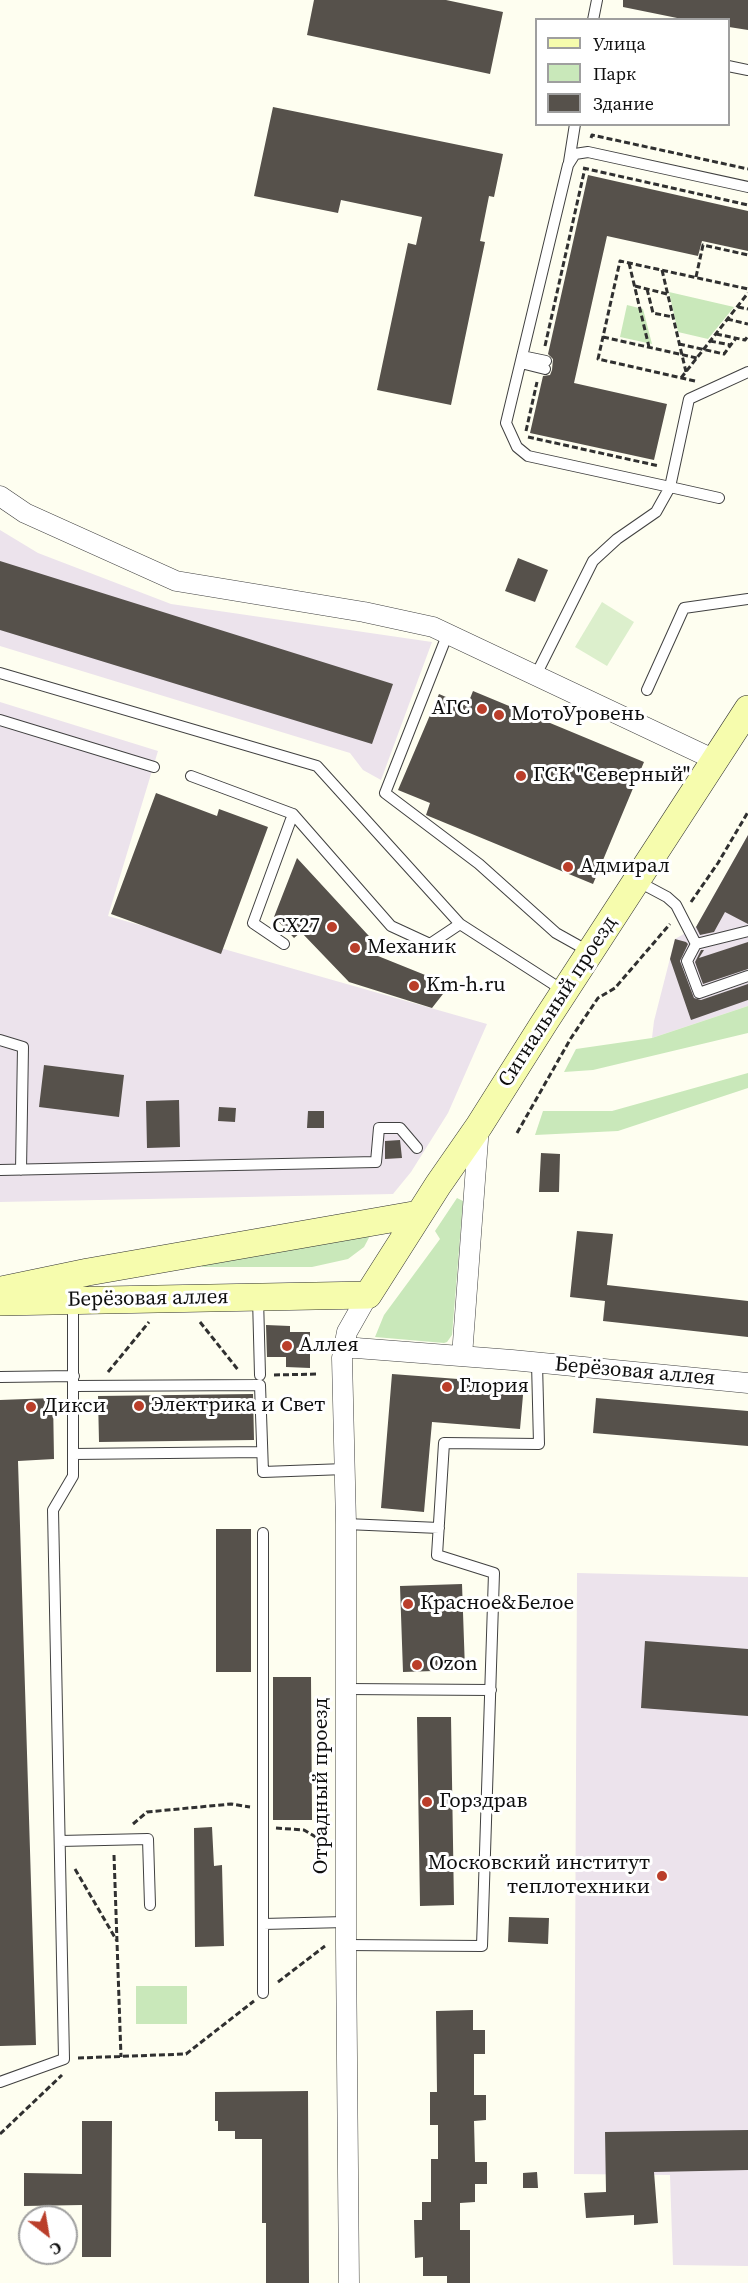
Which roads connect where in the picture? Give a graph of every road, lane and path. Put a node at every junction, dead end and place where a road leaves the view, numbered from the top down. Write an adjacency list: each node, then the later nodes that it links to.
1 (597, 0): 2 (lane)
2 (593, 18)
3 (730, 66): 4 (lane)
4 (748, 70)
5 (575, 126): 7 (lane)
6 (588, 152): 7 (lane); 8 (path); 9 (path); 10 (lane)
7 (568, 165): 8 (path); 36 (lane)
8 (584, 168): 11 (path); 37 (path)
9 (748, 170)
10 (748, 187)
11 (748, 205)
12 (748, 255): 15 (path)
13 (629, 263): 14 (path); 16 (path); 27 (path)
14 (662, 270): 15 (path); 19 (path)
15 (696, 278): 18 (path)
16 (635, 286): 17 (path); 32 (path)
17 (647, 289): 19 (path); 22 (path)
18 (748, 291): 20 (path)
19 (667, 294): 22 (path)
20 (737, 307): 21 (path); 23 (path)
21 (748, 309)
22 (673, 317): 30 (path)
23 (727, 319): 24 (path); 25 (path)
24 (748, 324)
25 (716, 334): 28 (path); 29 (path)
26 (748, 336): 28 (path)
27 (603, 337): 32 (path); 40 (path)
28 (736, 338): 31 (path)
29 (710, 340): 31 (path); 33 (path)
30 (679, 344): 33 (path); 34 (path)
31 (731, 345): 33 (path)
32 (649, 347): 34 (path)
33 (704, 349): 35 (path)
34 (681, 354): 35 (path); 38 (path)
35 (697, 358): 38 (path)
36 (522, 360): 37 (lane); 43 (lane)
37 (543, 364): 42 (path)
38 (686, 372): 40 (path)
39 (748, 372): 41 (lane)
40 (681, 378): 41 (path)
41 (718, 386): 45 (lane)
42 (525, 436): 43 (path); 44 (path)
43 (522, 450): 45 (lane)
44 (661, 466)
45 (670, 487): 47 (lane); 51 (lane)
46 (0, 496): 49 (street)
47 (719, 498)
48 (748, 599): 52 (lane)
49 (448, 633): 51 (street); 66 (lane)
50 (0, 673): 62 (lane)
51 (536, 675): 55 (street)
52 (647, 690)
53 (748, 709): 55 (main road, Сигнальный проезд)
54 (0, 720): 56 (lane)
55 (715, 760): 60 (main road, Сигнальный проезд)
56 (154, 767)
57 (191, 776): 59 (lane)
58 (748, 812): 61 (path)
59 (293, 813): 62 (lane); 64 (lane)
60 (636, 881): 61 (lane); 66 (main road, Сигнальный проезд)
61 (680, 913): 65 (lane); 71 (path)
62 (460, 924): 68 (lane)
63 (748, 931): 65 (lane)
64 (284, 944)
65 (696, 944): 67 (lane)
66 (590, 952): 68 (main road, Сигнальный проезд)
67 (748, 976)
68 (564, 992): 70 (main road, Сигнальный проезд)
69 (0, 1040): 74 (lane)
70 (479, 1126): 75 (main road, Сигнальный проезд); 84 (street)
71 (517, 1133)
72 (417, 1148): 74 (lane)
73 (0, 1170): 74 (lane)
74 (21, 1170)
75 (419, 1214): 76 (main road); 77 (main road, Сигнальный проезд)
76 (0, 1290)
77 (368, 1295): 78 (main road, Берёзовая аллея); 83 (street, Отрадный проезд)
78 (258, 1298): 79 (main road, Берёзовая аллея); 88 (lane)
79 (73, 1301): 80 (main road, Берёзовая аллея); 91 (lane)
80 (0, 1302)
81 (149, 1322): 89 (path)
82 (200, 1322): 87 (path)
83 (343, 1347): 84 (street, Берёзовая аллея); 95 (street, Отрадный проезд)
84 (462, 1356): 85 (street, Берёзовая аллея)
85 (537, 1363): 92 (street, Берёзовая аллея); 97 (lane)
86 (318, 1374): 88 (path)
87 (242, 1375)
88 (260, 1375)
89 (105, 1376)
90 (0, 1377): 91 (lane)
91 (74, 1381): 93 (lane); 94 (lane)
92 (748, 1383)
93 (262, 1452): 94 (lane); 95 (lane)
94 (73, 1454): 104 (lane)
95 (345, 1469): 96 (street, Отрадный проезд)
96 (346, 1524): 97 (lane); 99 (street, Отрадный проезд)
97 (439, 1528): 100 (lane)
98 (263, 1533): 101 (lane)
99 (346, 1689): 100 (lane); 107 (street, Отрадный проезд)
100 (490, 1690): 111 (lane)
101 (262, 1809): 102 (lane); 103 (path)
102 (262, 1827): 105 (path); 108 (lane)
103 (113, 1840): 104 (lane); 106 (lane); 109 (path)
104 (60, 1841): 109 (path); 115 (lane)
105 (326, 1843)
106 (150, 1905)
107 (346, 1922): 108 (lane); 111 (street, Отрадный проезд)
108 (263, 1924): 112 (lane)
109 (117, 1941): 113 (path)
110 (325, 1946): 112 (path)
111 (346, 1946): 119 (street, Отрадный проезд)
112 (263, 1993): 113 (path)
113 (121, 2057): 114 (path)
114 (80, 2058): 115 (path); 115 (path)
115 (68, 2062): 117 (lane)
116 (64, 2073): 118 (path)
117 (0, 2082)
118 (0, 2134)
119 (349, 2283)

